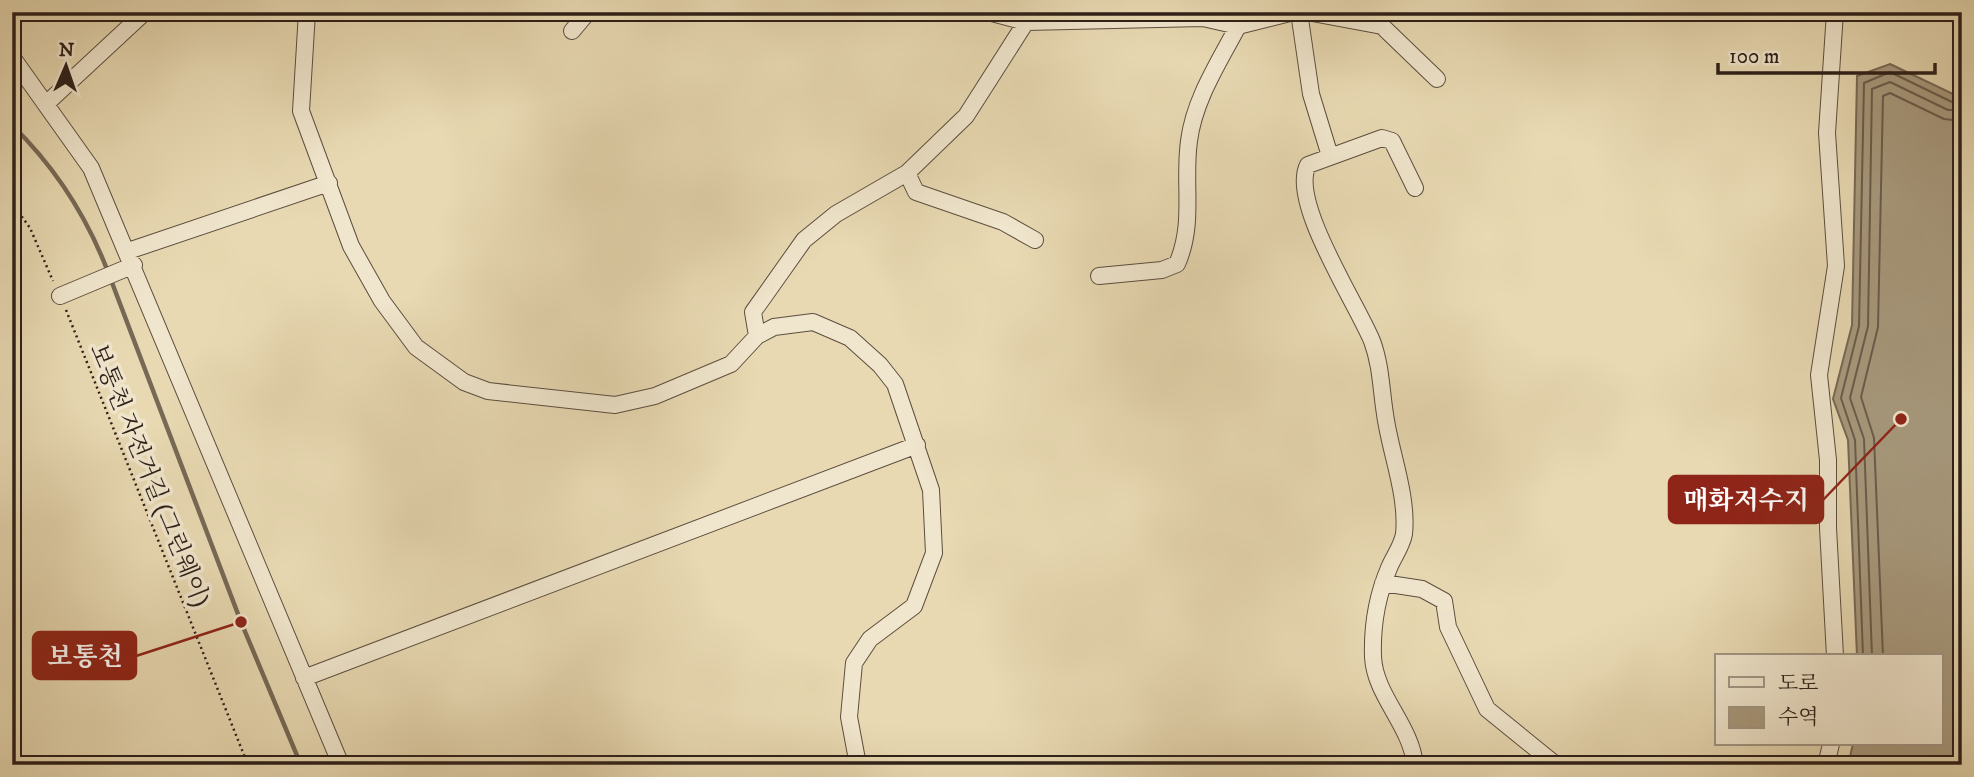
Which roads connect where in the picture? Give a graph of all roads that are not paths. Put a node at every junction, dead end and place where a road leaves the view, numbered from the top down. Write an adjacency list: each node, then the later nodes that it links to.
1 (145, 12): 14 (lane)
2 (307, 12): 17 (lane)
3 (588, 12): 11 (lane)
4 (988, 12): 10 (lane)
5 (1296, 12): 9 (lane); 15 (lane)
6 (1307, 12): 13 (lane)
7 (1835, 12): 26 (lane)
8 (1203, 15): 9 (lane); 10 (lane)
9 (1236, 19): 21 (lane)
10 (1026, 22): 16 (lane)
11 (572, 31)
12 (12, 57): 14 (lane)
13 (1437, 79)
14 (47, 103): 20 (lane)
15 (1330, 156): 18 (lane); 25 (lane)
16 (907, 173): 19 (lane); 23 (lane)
17 (329, 183): 20 (lane); 23 (lane)
18 (1415, 188)
19 (1035, 240)
20 (131, 258): 22 (lane); 27 (lane)
21 (1099, 275)
22 (60, 296)
23 (757, 336): 24 (lane)
24 (917, 445): 27 (lane); 30 (lane)
25 (1383, 583): 31 (lane); 32 (lane)
26 (1835, 654)
27 (304, 678): 29 (lane)
28 (1831, 746): 33 (lane)
29 (341, 765)
30 (858, 765)
31 (1415, 765)
32 (1556, 765)
33 (1826, 765)

